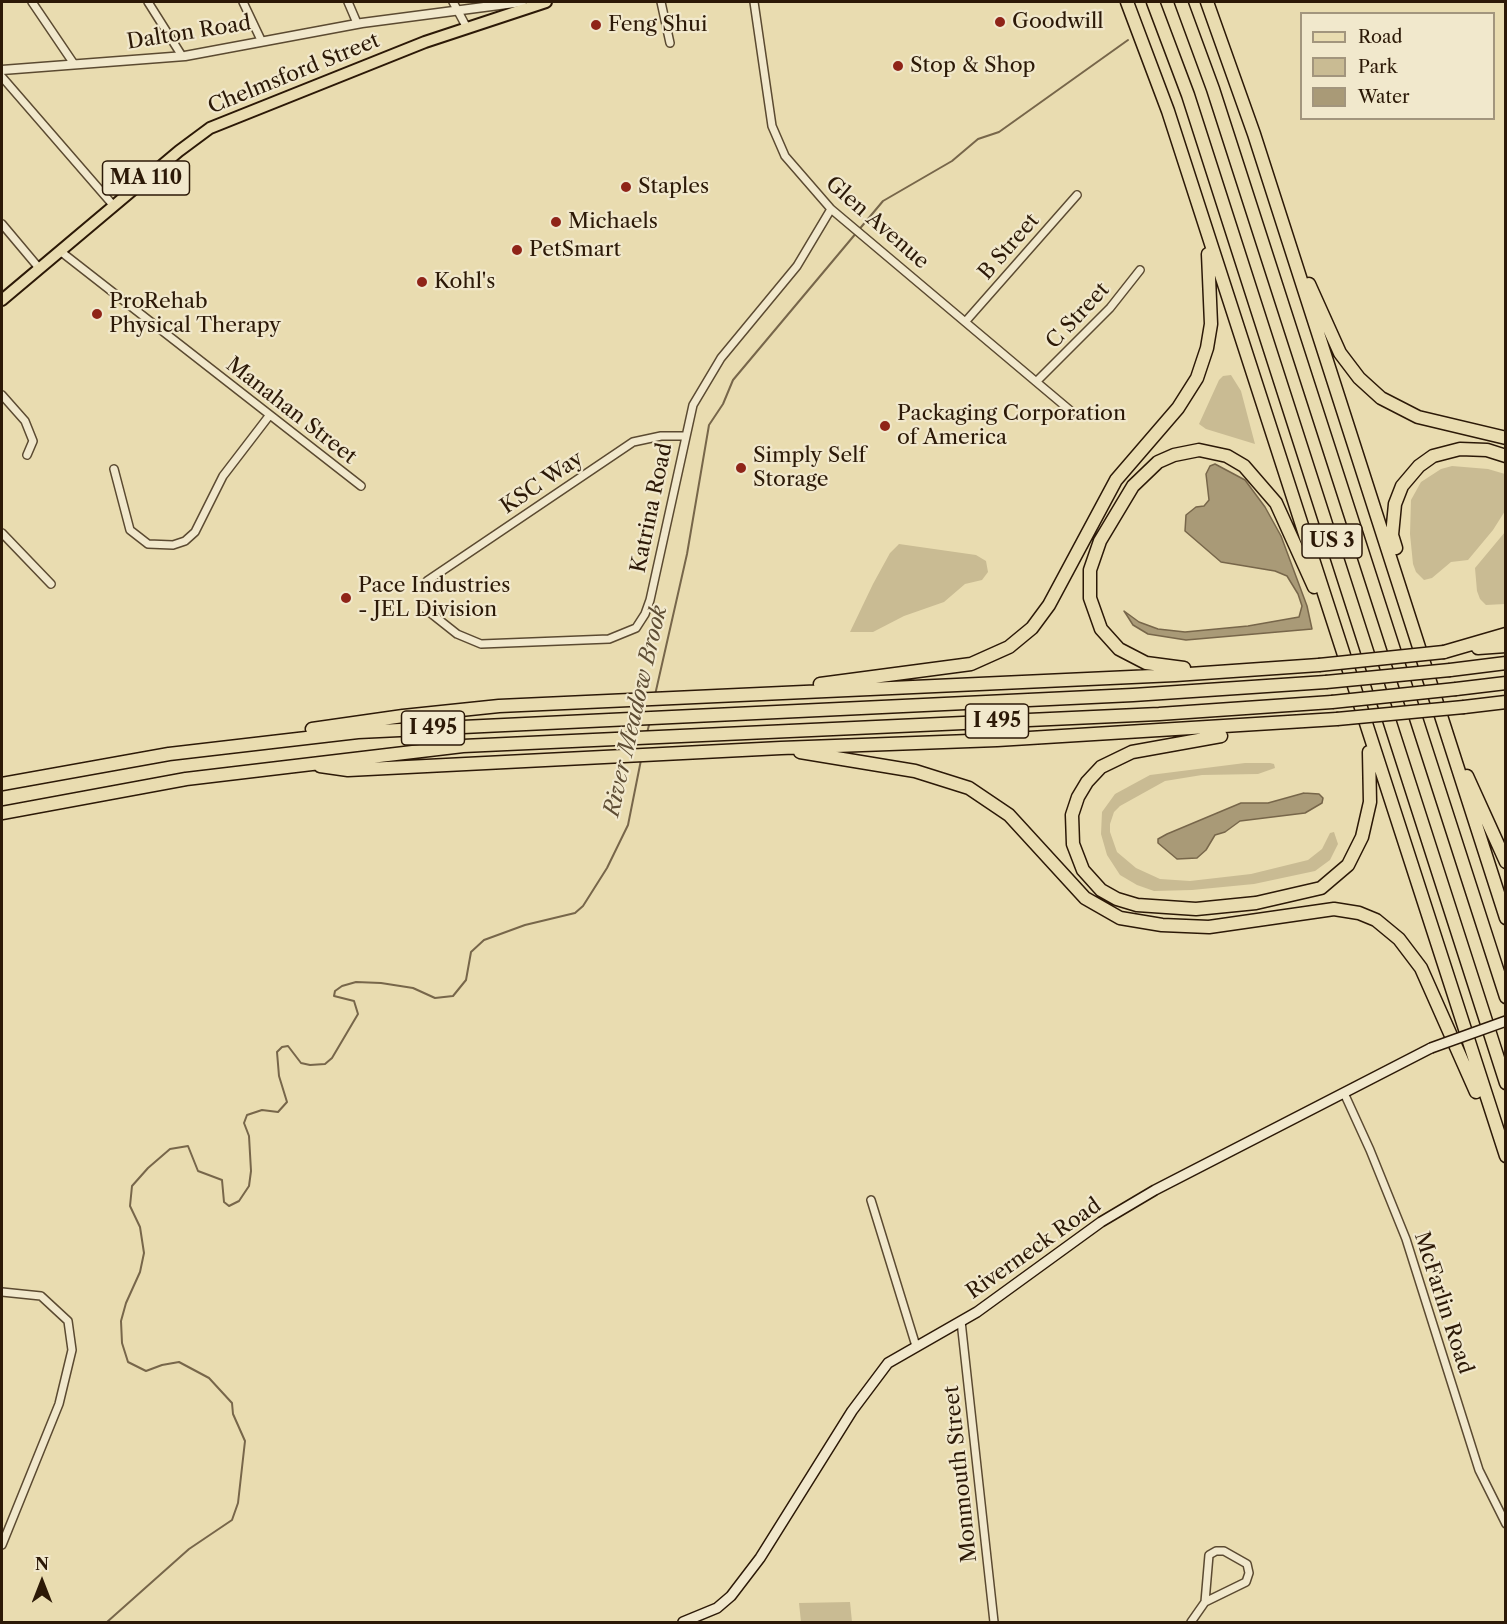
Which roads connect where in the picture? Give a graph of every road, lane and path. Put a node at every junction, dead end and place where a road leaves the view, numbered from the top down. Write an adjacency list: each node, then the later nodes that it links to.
1 (32, 2): 21 (street)
2 (148, 2): 19 (street)
3 (243, 2): 17 (street)
4 (348, 2): 15 (street)
5 (522, 2): 14 (street, Dalton Road)
6 (546, 2): 16 (main road, Chelmsford Street / MA 110)
7 (661, 2): 18 (street)
8 (754, 2): 27 (street, Glen Avenue)
9 (1127, 2): 25 (highway)
10 (1153, 2): 71 (highway, US 3)
11 (1181, 2): 69 (highway, US 3)
12 (1207, 2): 20 (highway)
13 (1215, 2): 20 (highway)
14 (455, 5): 15 (street, Dalton Road); 16 (street)
15 (357, 24): 17 (street, Dalton Road)
16 (467, 28): 26 (main road, Chelmsford Street / MA 110)
17 (261, 40): 19 (street, Dalton Road)
18 (670, 43)
19 (182, 56): 21 (street, Dalton Road)
20 (1228, 59): 28 (highway)
21 (74, 64): 22 (street, Dalton Road)
22 (2, 70)
23 (2, 77): 26 (street)
24 (1077, 195): 34 (street, B Street)
25 (1197, 203): 51 (highway); 55 (highway)
26 (113, 205): 30 (main road, Chelmsford Street / MA 110)
27 (831, 209): 34 (street, Glen Avenue); 39 (street, Katrina Road)
28 (1278, 209): 40 (highway); 46 (highway)
29 (2, 224): 31 (street)
30 (60, 251): 31 (main road, Chelmsford Street / MA 110); 38 (street, Manahan Street)
31 (39, 268): 33 (main road, Chelmsford Street / MA 110)
32 (1140, 270): 35 (street, C Street)
33 (2, 300)
34 (966, 321): 35 (street, Glen Avenue)
35 (1037, 381): 37 (street, Glen Avenue)
36 (2, 394): 41 (street)
37 (1072, 412)
38 (269, 416): 43 (street); 44 (street, Manahan Street)
39 (684, 436): 47 (street, KSC Way); 49 (street, Katrina Road)
40 (1506, 438)
41 (27, 455)
42 (1506, 456): 46 (highway)
43 (114, 469)
44 (361, 486)
45 (2, 533): 48 (street)
46 (1398, 579): 60 (highway)
47 (427, 582)
48 (51, 584)
49 (423, 607)
50 (1505, 643): 53 (highway, bridge)
51 (1342, 651): 53 (highway); 61 (highway)
52 (1506, 663): 62 (highway, I 495, bridge)
53 (1263, 669): 55 (highway)
54 (1506, 683): 64 (highway, I 495, bridge)
55 (726, 695): 62 (highway)
56 (1506, 702): 57 (highway)
57 (1464, 707): 58 (highway); 59 (highway, bridge)
58 (1506, 710)
59 (1337, 719): 61 (highway); 63 (highway)
60 (1442, 721): 67 (highway); 68 (highway)
61 (1366, 727): 73 (highway)
62 (231, 746): 65 (highway, I 495)
63 (781, 748): 64 (highway); 74 (highway)
64 (304, 763): 66 (highway, I 495)
65 (2, 784)
66 (2, 813)
67 (1506, 862)
68 (1506, 918)
69 (1506, 997)
70 (1506, 1021): 72 (main road, Riverneck Road, bridge)
71 (1506, 1083)
72 (1344, 1093): 77 (main road, Riverneck Road); 79 (street, McFarlin Road)
73 (1506, 1156)
74 (1506, 1161)
75 (871, 1200): 78 (street)
76 (2, 1292): 80 (street)
77 (961, 1321): 78 (main road, Riverneck Road); 83 (street, Monmouth Street)
78 (916, 1346): 82 (main road, Riverneck Road)
79 (1506, 1524)
80 (2, 1545)
81 (1205, 1602): 81 (street); 84 (street)
82 (683, 1623)
83 (994, 1623)
84 (1191, 1623)

